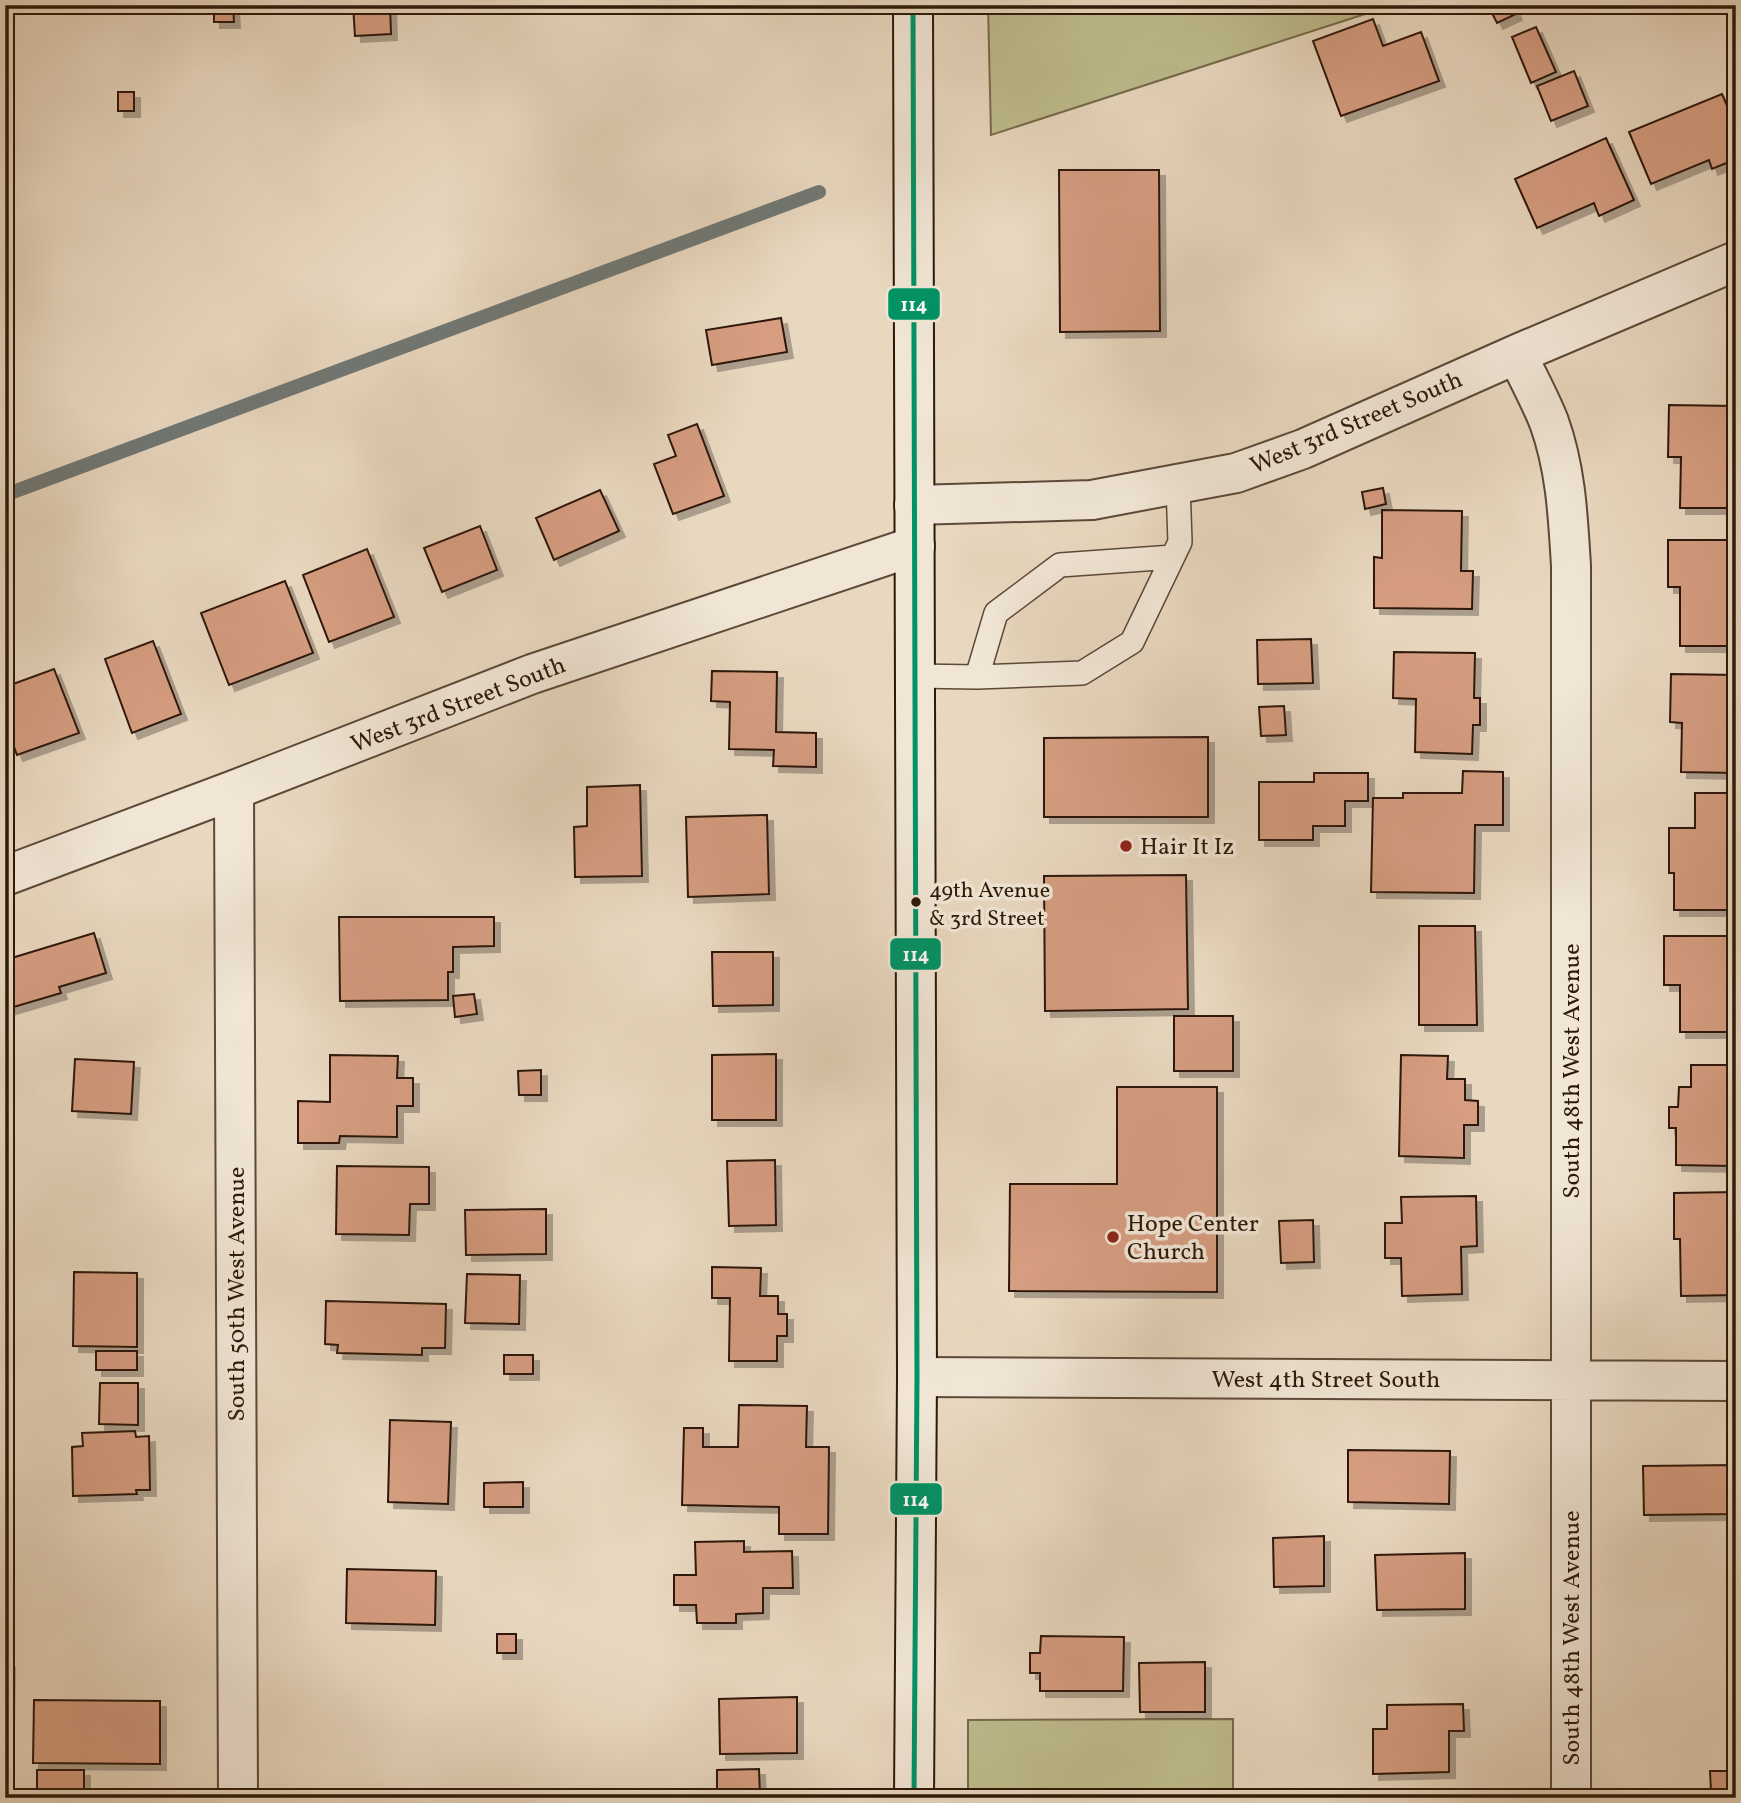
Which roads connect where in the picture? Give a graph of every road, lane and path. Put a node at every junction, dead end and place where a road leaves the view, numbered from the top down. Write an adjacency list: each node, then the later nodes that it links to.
1 (913, 5): 5 (street)
2 (1736, 261): 3 (street, West 3rd Street South)
3 (1517, 354): 4 (street, West 3rd Street South); 13 (street, South 48th West Avenue)
4 (1178, 484): 5 (street, West 3rd Street South); 7 (lane)
5 (914, 505): 6 (street)
6 (915, 546): 8 (street); 10 (street, West 3rd Street South)
7 (1173, 557): 9 (lane); 9 (lane)
8 (915, 676): 9 (lane); 12 (street)
9 (978, 677)
10 (234, 790): 11 (street, West 3rd Street South); 15 (street, South 50th West Avenue)
11 (5, 876)
12 (916, 1377): 13 (street, West 4th Street South); 16 (street)
13 (1571, 1380): 14 (street, West 4th Street South); 17 (street, South 48th West Avenue)
14 (1736, 1381)
15 (238, 1798)
16 (914, 1798)
17 (1571, 1798)

